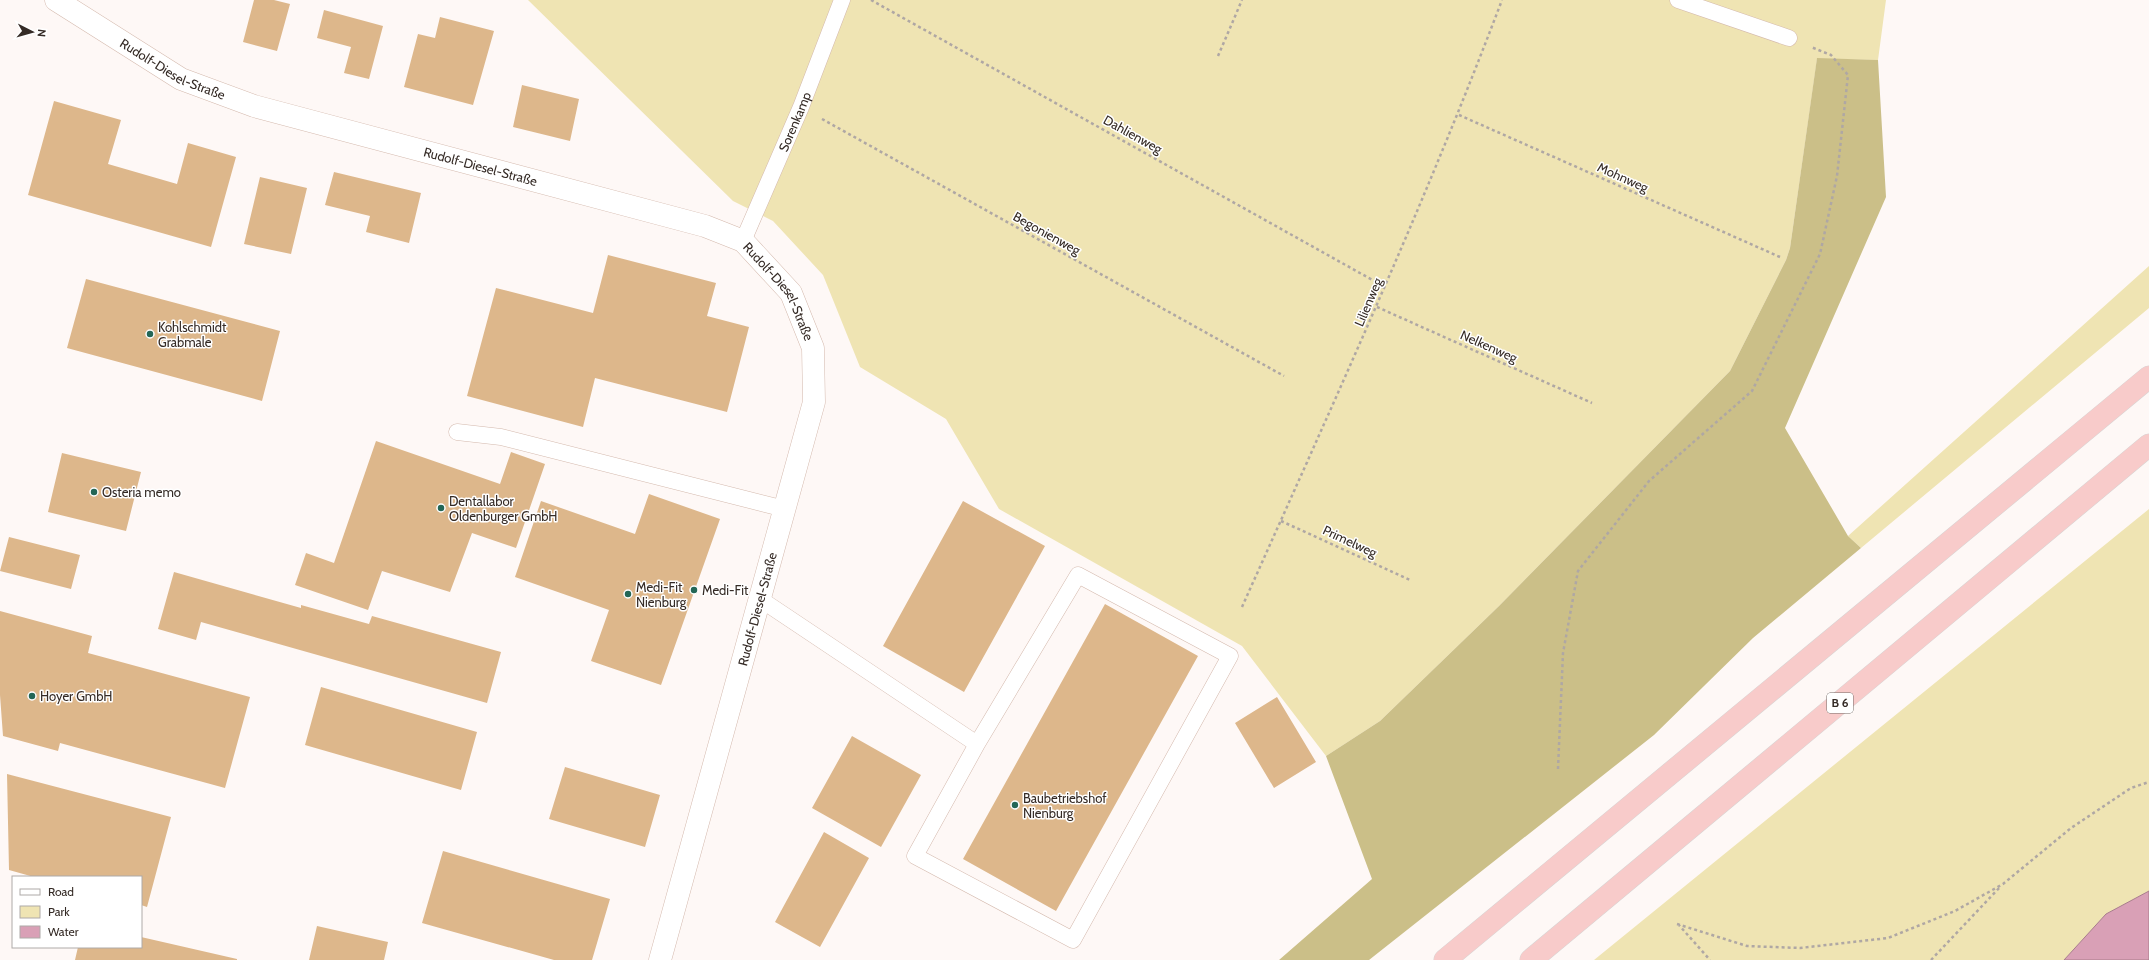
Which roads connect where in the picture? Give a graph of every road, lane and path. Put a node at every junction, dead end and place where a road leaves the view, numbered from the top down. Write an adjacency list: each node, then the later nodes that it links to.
1 (56, 0): 11 (street, Rudolf-Diesel-Straße)
2 (842, 0): 9 (lane, Sorenkamp)
3 (871, 0): 13 (path, Dahlienweg)
4 (1242, 0): 8 (path)
5 (1502, 0): 10 (path, Lilienweg)
6 (1678, 0): 7 (lane)
7 (1789, 38): 26 (path)
8 (1218, 56)
9 (801, 107): 11 (lane, Sorenkamp); 15 (path, Begonienweg)
10 (1459, 115): 12 (path, Mohnweg); 13 (path, Lilienweg)
11 (744, 241): 20 (street, Rudolf-Diesel-Straße)
12 (1780, 258)
13 (1385, 287): 14 (path, Lilienweg)
14 (1377, 307): 17 (path, Nelkenweg); 21 (path, Lilienweg)
15 (1284, 376)
16 (2149, 377): 30 (highway)
17 (1592, 403)
18 (457, 432): 20 (lane)
19 (2149, 445): 31 (highway, B 6)
20 (785, 509): 23 (street, Rudolf-Diesel-Straße)
21 (1281, 521): 22 (path, Primelweg); 24 (path, Lilienweg)
22 (1410, 580)
23 (760, 599): 25 (lane); 29 (street, Rudolf-Diesel-Straße)
24 (1242, 607)
25 (977, 744): 25 (lane)
26 (1558, 769)
27 (2149, 782): 28 (path)
28 (2003, 884): 32 (path); 33 (path)
29 (660, 960)
30 (1445, 960)
31 (1531, 960)
32 (1710, 960)
33 (1931, 960)

